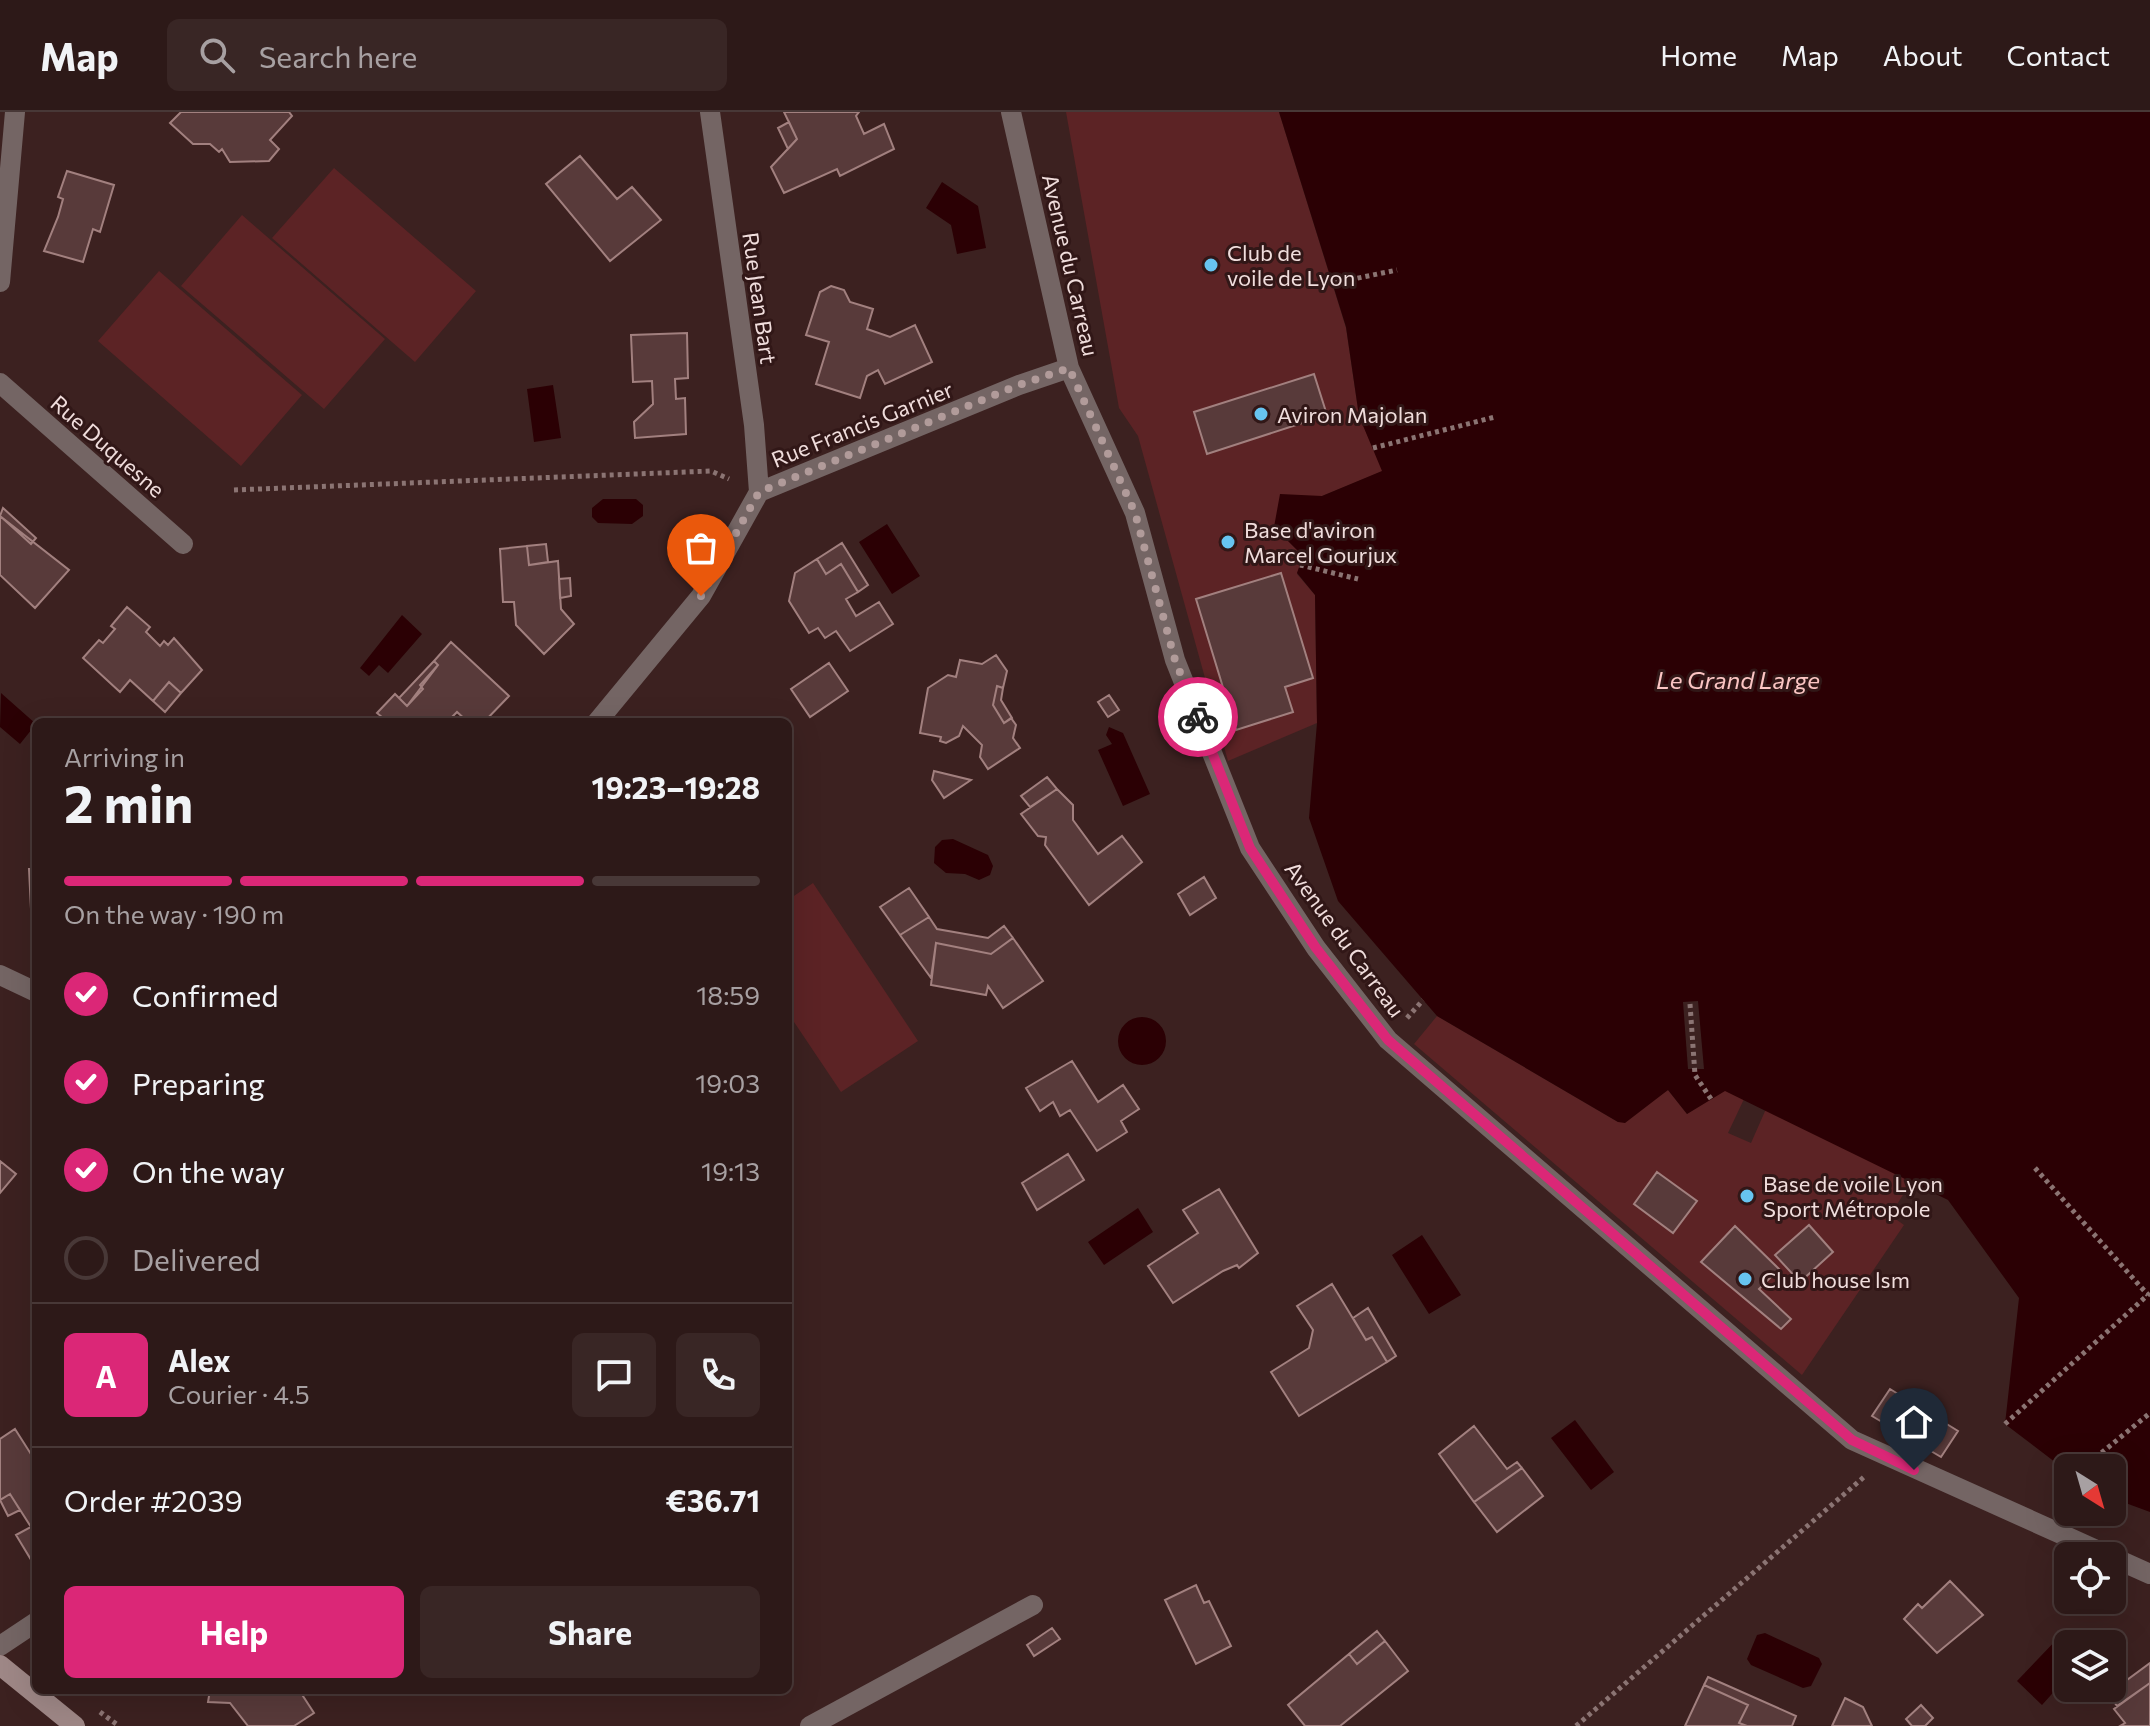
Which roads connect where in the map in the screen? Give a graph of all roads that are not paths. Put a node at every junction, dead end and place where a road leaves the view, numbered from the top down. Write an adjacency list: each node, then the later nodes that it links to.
1 (15, 112): 4 (street)
2 (710, 112): 7 (street, Rue Jean Bart)
3 (1011, 112): 5 (street, Avenue du Carreau)
4 (0, 282)
5 (1069, 368): 7 (street, Rue Francis Garnier); 12 (street, Avenue du Carreau)
6 (0, 383): 8 (street, Rue Duquesne)
7 (759, 492): 9 (street, Rue Francis Garnier)
8 (183, 544)
9 (600, 718)
10 (0, 975): 11 (street)
11 (32, 990)
12 (2079, 1542)
13 (2126, 1563): 14 (street, Avenue du Carreau)
14 (2150, 1574)
15 (1033, 1605): 22 (street)
16 (32, 1625): 17 (street)
17 (0, 1646)
18 (0, 1665): 19 (street)
19 (32, 1691)
20 (36, 1694): 21 (street)
21 (75, 1726)
22 (810, 1726)

